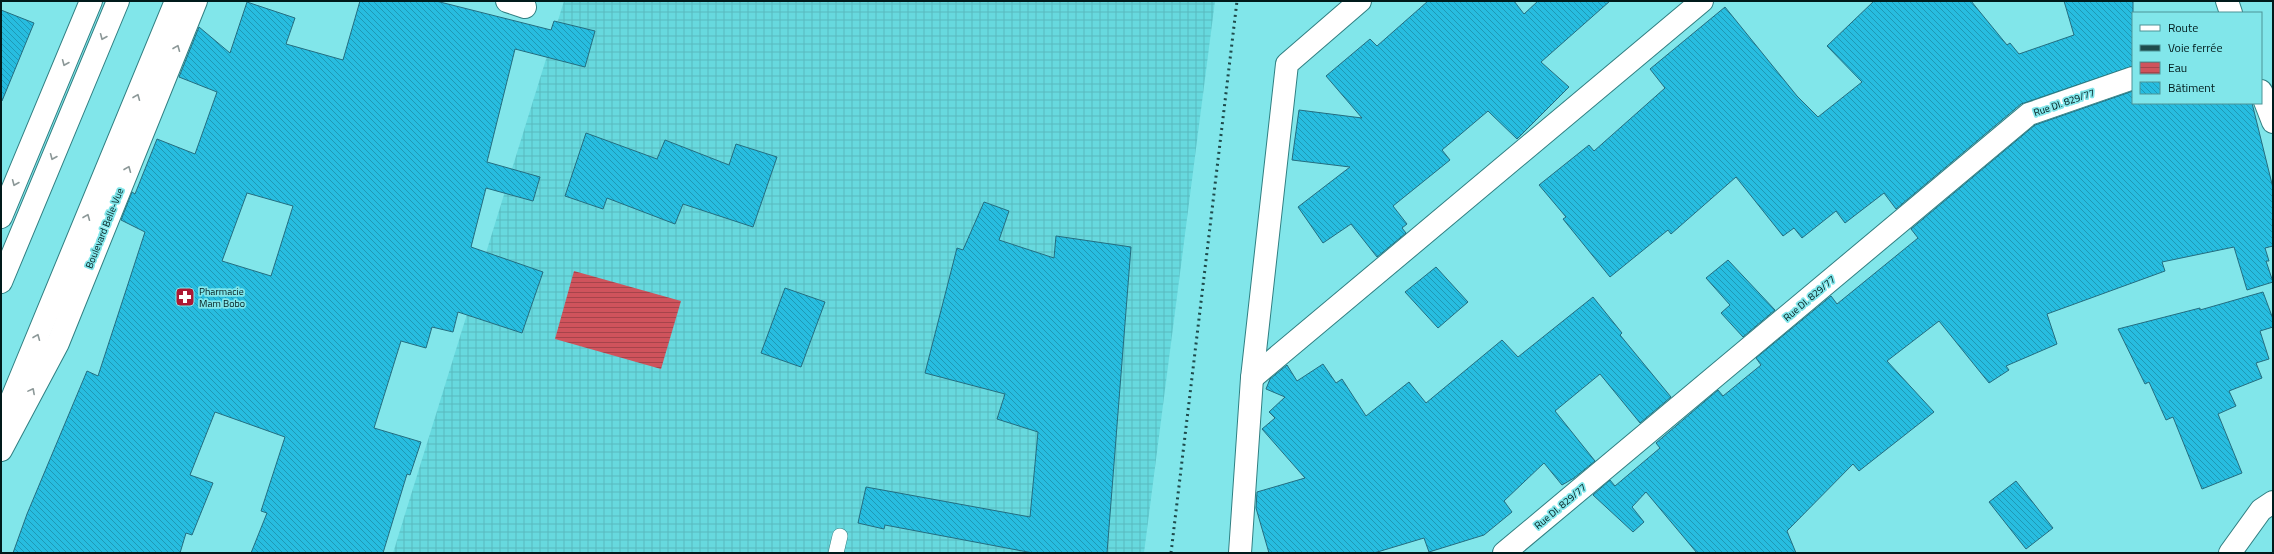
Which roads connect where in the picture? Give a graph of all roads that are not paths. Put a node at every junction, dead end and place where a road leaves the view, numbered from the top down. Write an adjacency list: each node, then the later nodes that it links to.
1 (91, 1): 12 (street, one-way to 12)
2 (118, 1): 13 (street, one-way to 13)
3 (176, 1): 15 (street, Boulevard Belle-Vue, one-way to 3)
4 (196, 1): 16 (street, Boulevard Belle-Vue, one-way to 4)
5 (1360, 1): 14 (street)
6 (1702, 1): 14 (street)
7 (2226, 1): 8 (street)
8 (2231, 12)
9 (2132, 78): 21 (street, Rue DI. 829/77)
10 (2262, 94): 11 (street)
11 (2273, 122)
12 (1, 217)
13 (1, 282)
14 (1252, 378): 20 (street)
15 (1, 425)
16 (1, 450)
17 (2273, 502): 22 (street)
18 (840, 536): 19 (lane)
19 (836, 553)
20 (1240, 553)
21 (1504, 553)
22 (2230, 553)

